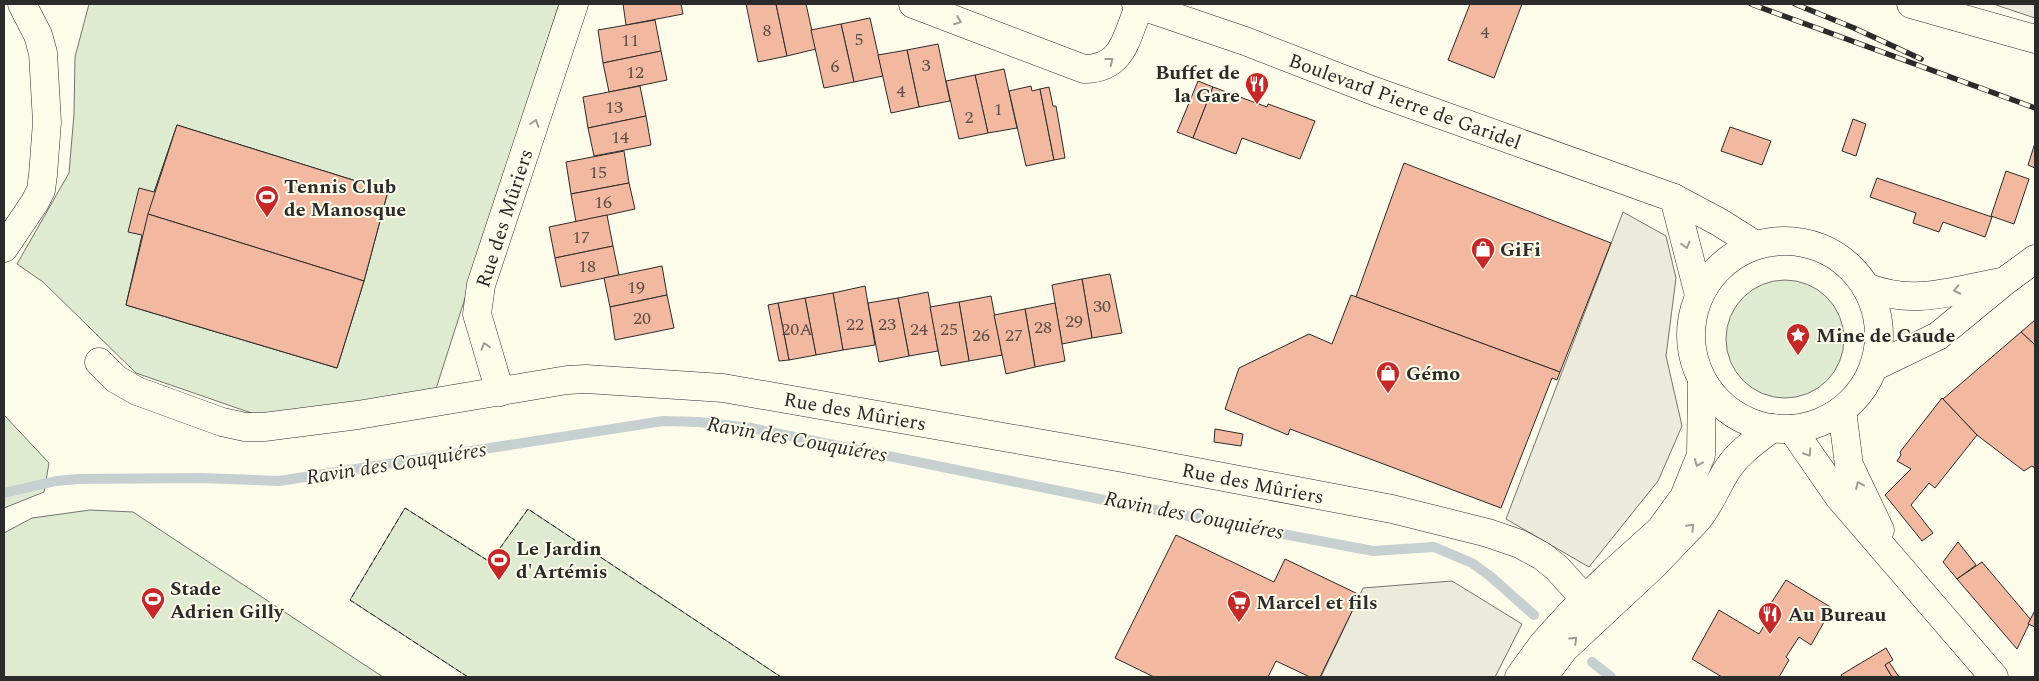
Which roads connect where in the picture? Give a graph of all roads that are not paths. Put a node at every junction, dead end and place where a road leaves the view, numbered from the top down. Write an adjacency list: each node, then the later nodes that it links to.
1 (22, 4): 9 (street)
2 (574, 4): 17 (street, Rue des Mûriers, one-way to 2)
3 (913, 4): 4 (street, one-way to 4)
4 (1138, 4): 7 (street, Boulevard Pierre de Garidel)
5 (1911, 4): 6 (street)
6 (2035, 39)
7 (1674, 198): 8 (street, Boulevard Pierre de Garidel); 13 (street, one-way to 13)
8 (1754, 244): 12 (street); 13 (street)
9 (4, 248)
10 (2035, 259): 11 (street)
11 (2005, 281): 12 (street, one-way to 12); 15 (street)
12 (1866, 287): 15 (street)
13 (1699, 295): 16 (street)
14 (99, 362): 17 (street)
15 (1876, 366): 18 (street)
16 (1702, 380): 19 (street); 21 (street, one-way to 21)
17 (500, 392): 21 (street, Rue des Mûriers)
18 (1842, 410): 19 (street); 20 (street, one-way to 18)
19 (1782, 429): 20 (street, one-way to 20); 23 (street, one-way to 19)
20 (1894, 561): 24 (street)
21 (1584, 601): 22 (street)
22 (1519, 677)
23 (1543, 677)
24 (1994, 677)

